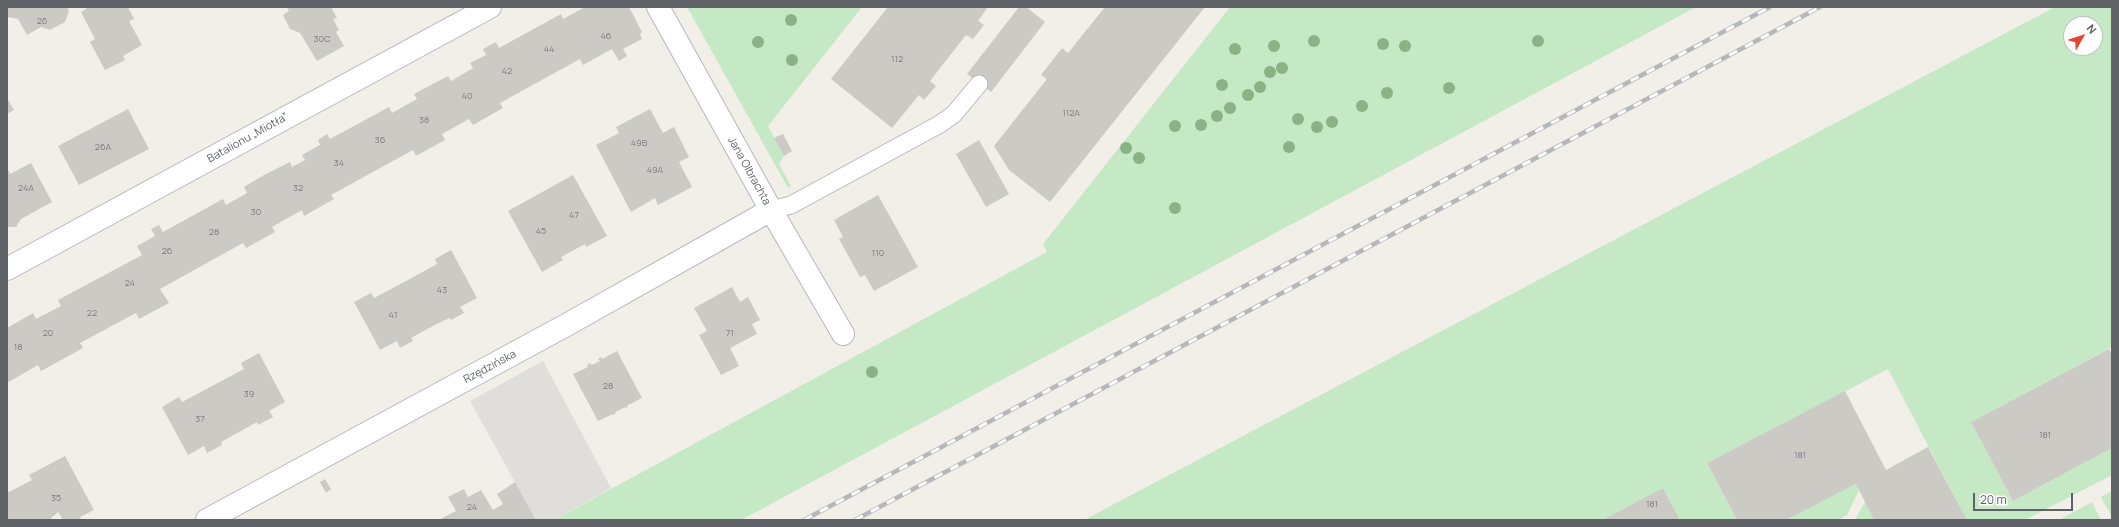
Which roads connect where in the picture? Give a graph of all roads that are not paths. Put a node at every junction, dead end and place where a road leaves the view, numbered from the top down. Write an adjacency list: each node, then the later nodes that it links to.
1 (490, 7): 5 (street, Batalionu „Miotła”)
2 (658, 7): 4 (street, Jana Olbrachta)
3 (979, 84): 4 (lane)
4 (771, 210): 6 (street, Jana Olbrachta); 7 (street, Rzędzińska)
5 (7, 269)
6 (843, 334)
7 (207, 520)

